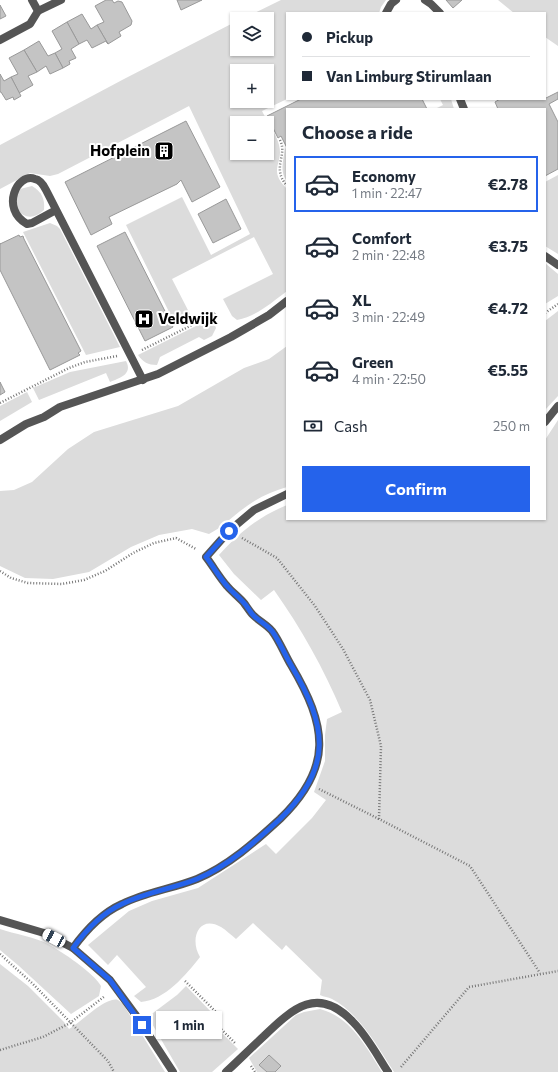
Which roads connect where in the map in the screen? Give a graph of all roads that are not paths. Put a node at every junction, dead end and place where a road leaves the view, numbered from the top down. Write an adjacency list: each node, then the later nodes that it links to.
1 (32, 0): 5 (street)
2 (61, 0): 5 (street)
3 (396, 0): 6 (street)
4 (425, 0): 7 (street)
5 (38, 11): 8 (street)
6 (387, 12)
7 (439, 12)
8 (0, 40)
9 (56, 210): 9 (street); 13 (street)
10 (546, 257): 11 (street)
11 (558, 265)
12 (286, 302): 13 (street)
13 (143, 380): 16 (street)
14 (558, 406): 15 (street)
15 (546, 421)
16 (0, 440)
17 (286, 494): 19 (street)
18 (0, 920): 19 (street)
19 (73, 948): 20 (street)
20 (173, 1072)
21 (226, 1072): 22 (street)
22 (388, 1072)

